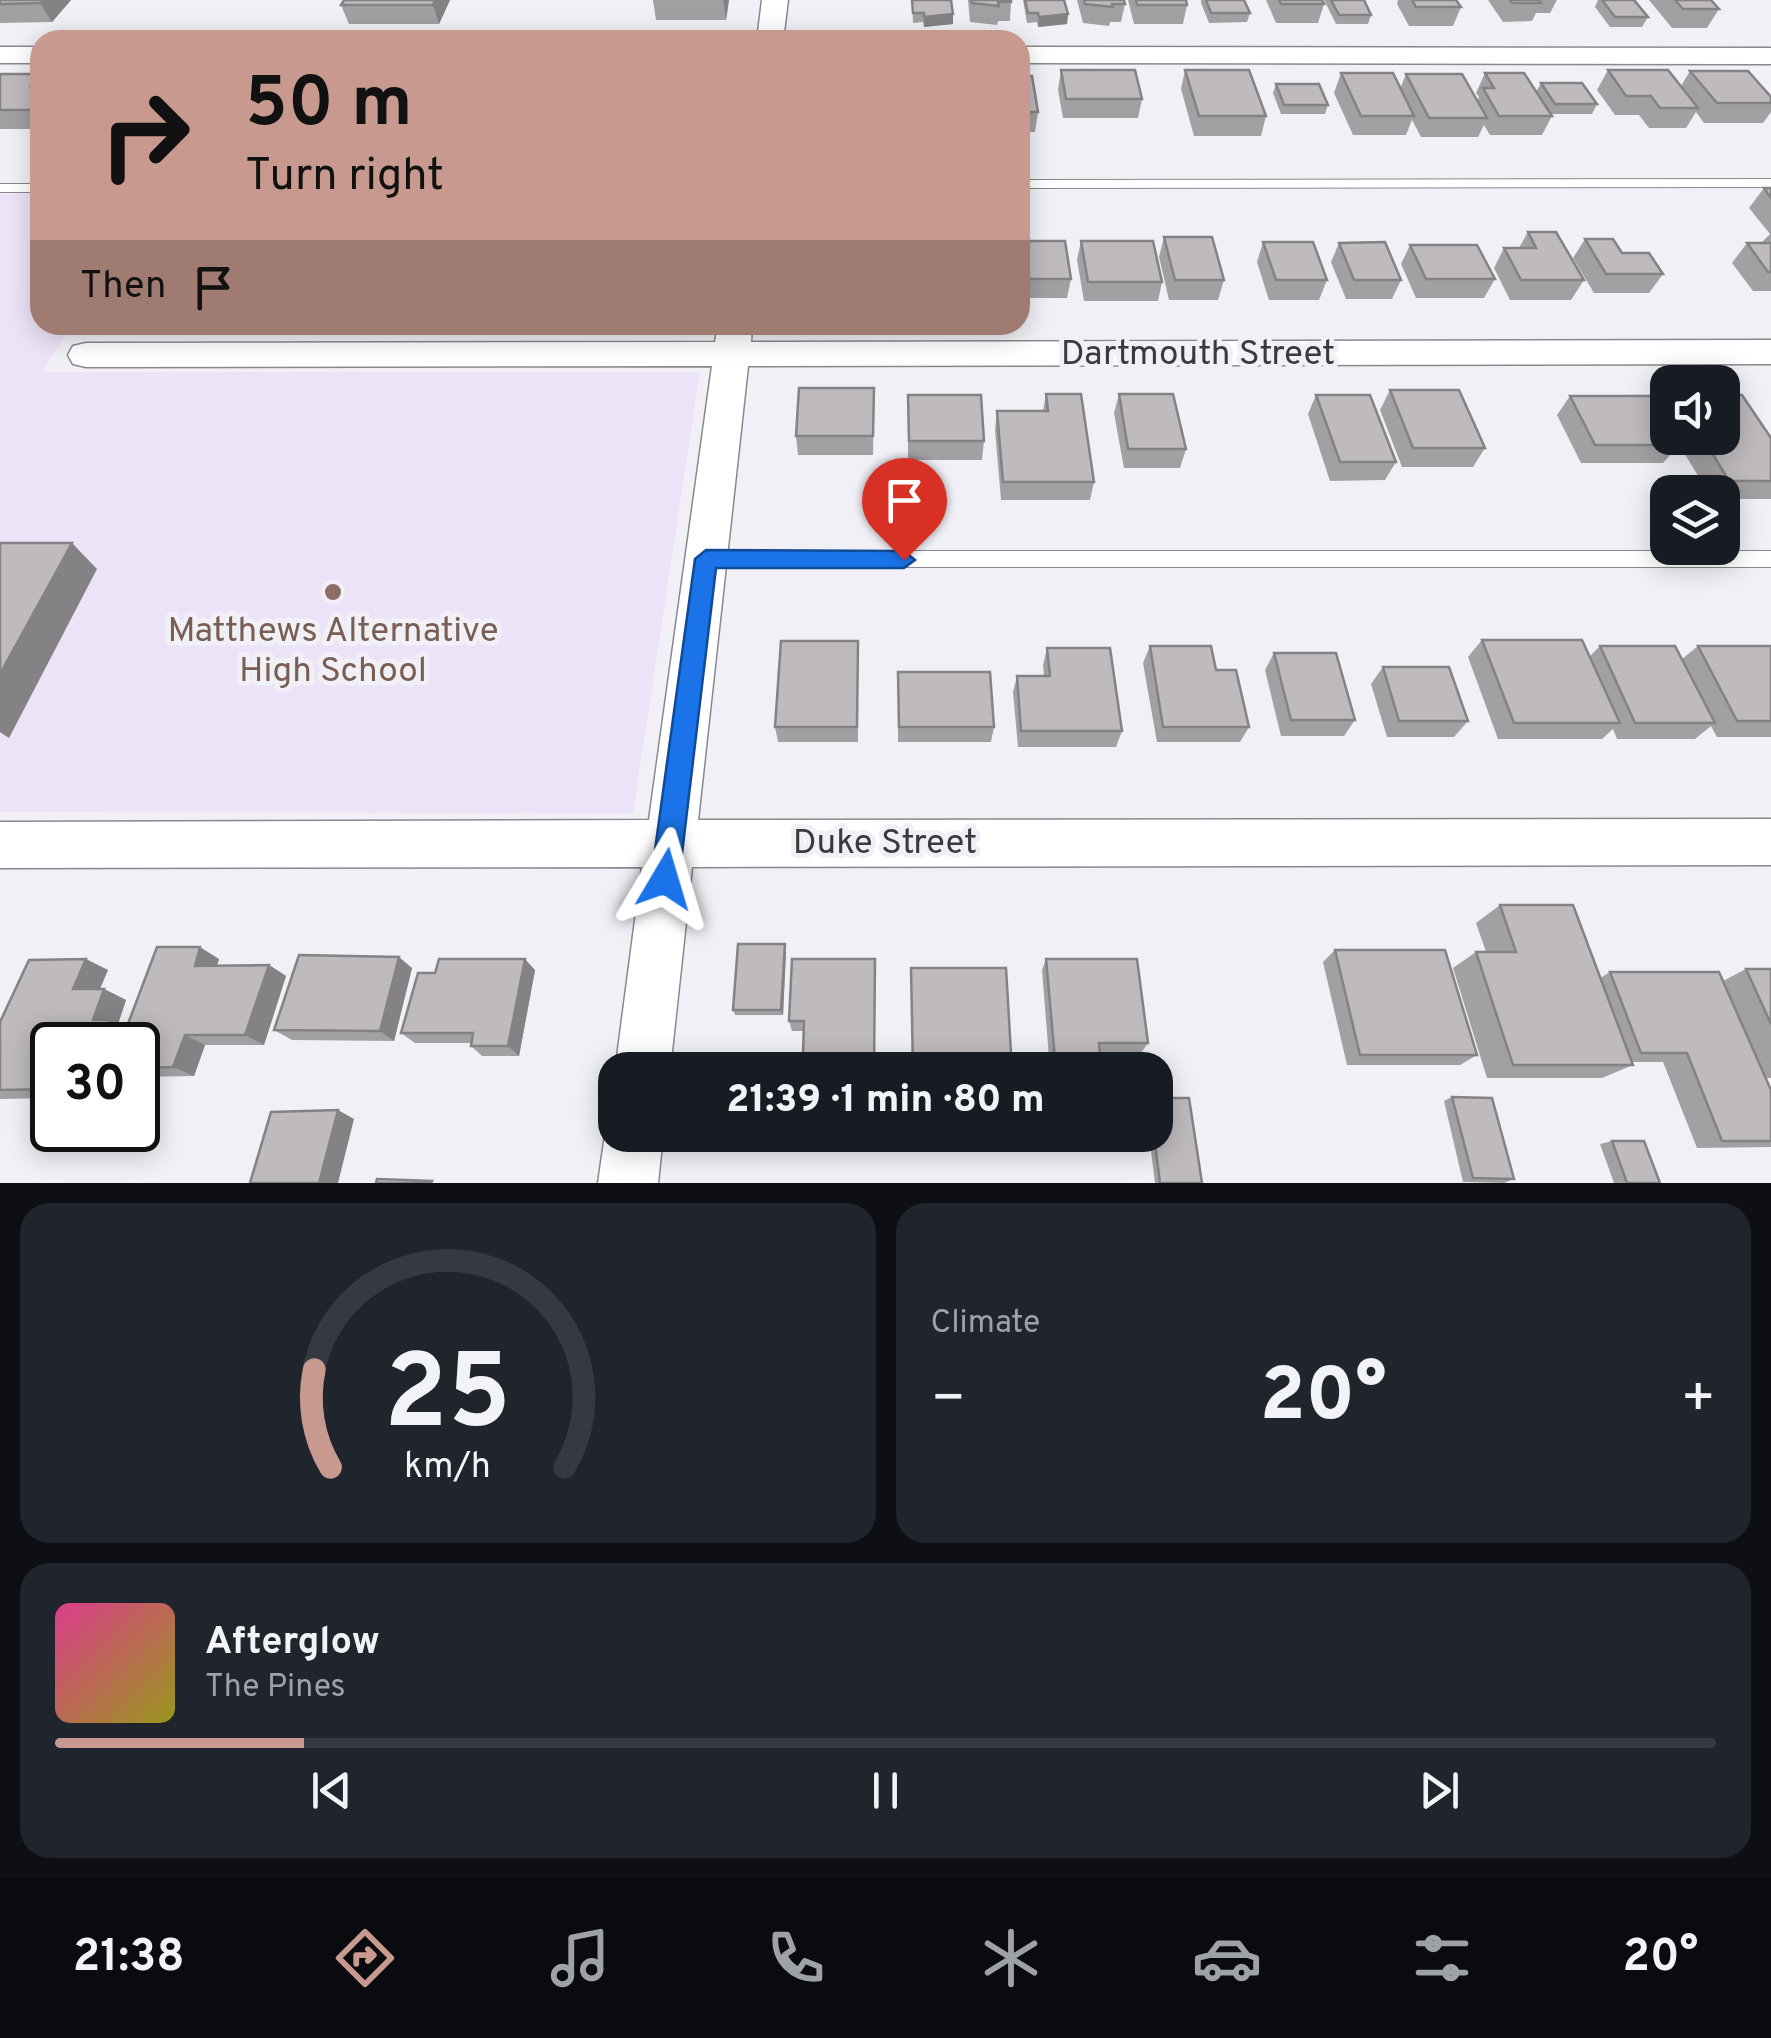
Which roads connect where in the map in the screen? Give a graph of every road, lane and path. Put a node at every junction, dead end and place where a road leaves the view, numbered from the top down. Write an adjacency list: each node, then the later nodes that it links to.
1 (775, 0): 2 (street)
2 (771, 30)
3 (0, 55): 4 (street)
4 (30, 55)
5 (1030, 55): 6 (street)
6 (1761, 56): 7 (street)
7 (1771, 78)
8 (1030, 184): 9 (lane)
9 (1771, 184)
10 (0, 188): 11 (lane)
11 (30, 188)
12 (734, 339): 13 (street, Dartmouth Street); 14 (street, Dartmouth Street); 15 (street)
13 (95, 340)
14 (1771, 352)
15 (706, 559): 16 (lane); 17 (street)
16 (1771, 559)
17 (670, 841): 18 (street, Duke Street); 19 (street, Duke Street); 20 (street)
18 (1771, 842)
19 (0, 845)
20 (644, 1052)
21 (632, 1152): 22 (street)
22 (628, 1183)

